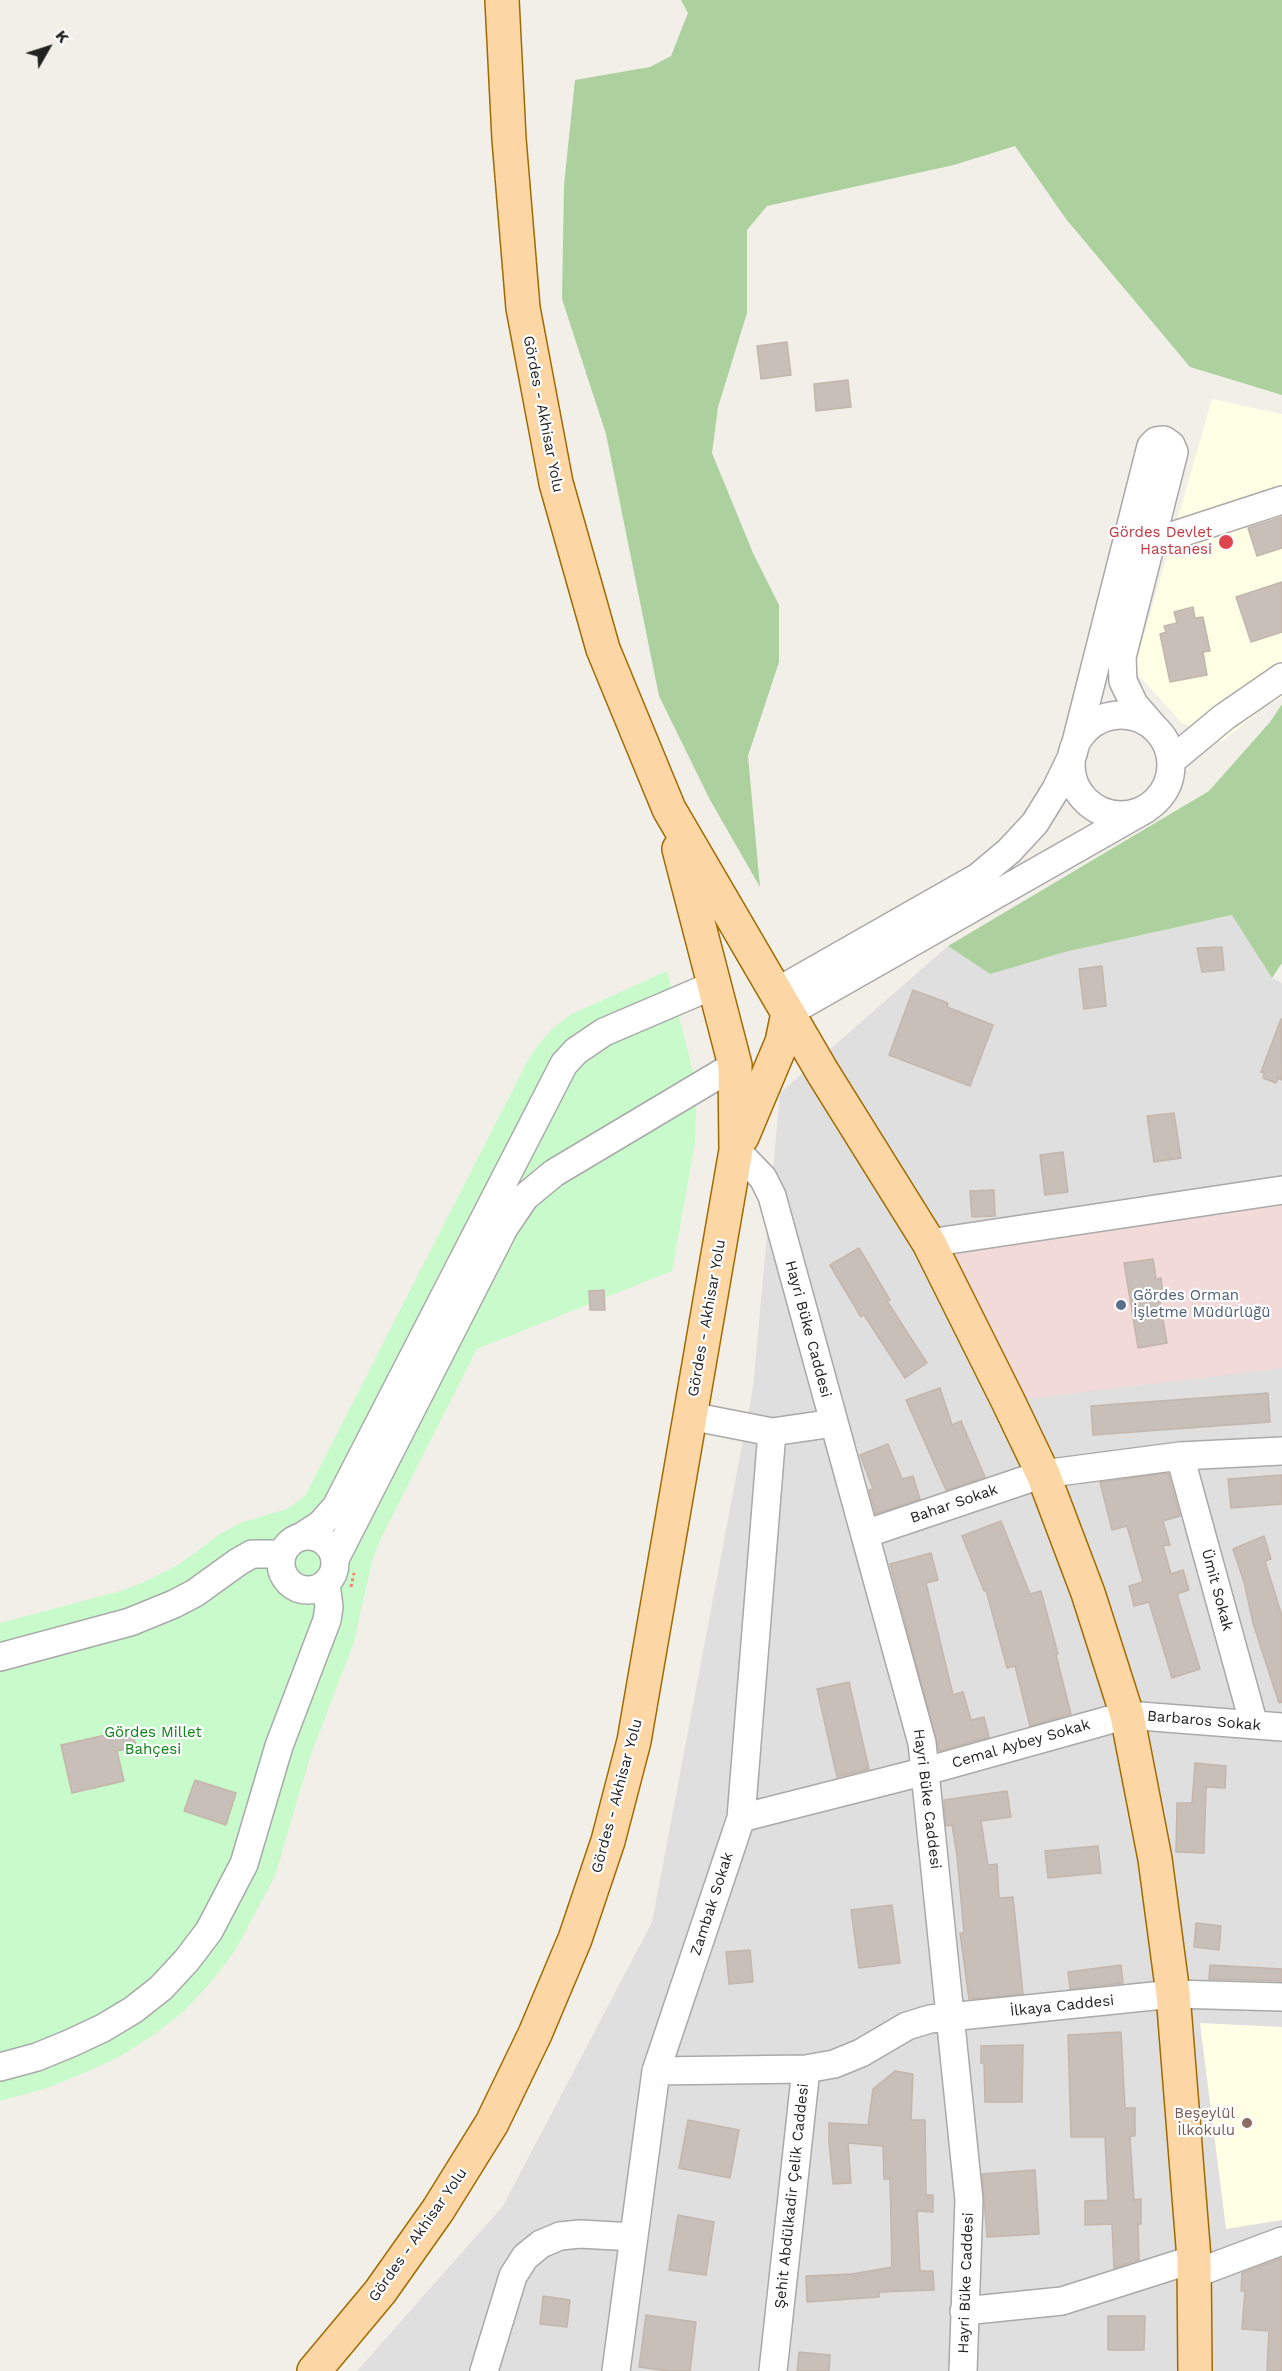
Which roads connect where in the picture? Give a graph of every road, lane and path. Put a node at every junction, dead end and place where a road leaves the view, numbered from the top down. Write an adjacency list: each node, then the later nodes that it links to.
1 (502, 0): 9 (main road, Gördes - Akhisar Yolu)
2 (1282, 500): 3 (street)
3 (1151, 543): 4 (street); 4 (street); 6 (street)
4 (1124, 552): 7 (street)
5 (1282, 677): 8 (street)
6 (1153, 726): 7 (street); 8 (street)
7 (1073, 754): 10 (street); 12 (street)
8 (1171, 761): 10 (street)
9 (669, 809): 11 (main road, Gördes - Akhisar Yolu); 12 (main road, Gördes - Akhisar Yolu)
10 (1146, 809): 12 (street)
11 (714, 985): 12 (main road); 13 (main road, Gördes - Akhisar Yolu); 16 (street)
12 (777, 994): 14 (main road, Gördes - Akhisar Yolu); 15 (main road, Gördes - Akhisar Yolu)
13 (735, 1065): 14 (main road); 17 (main road, Gördes - Akhisar Yolu); 18 (street)
14 (771, 1066): 15 (main road); 17 (main road, Gördes - Akhisar Yolu)
15 (823, 1073): 20 (main road, Gördes - Akhisar Yolu)
16 (522, 1141): 18 (street); 28 (street)
17 (736, 1150): 21 (main road, Gördes - Akhisar Yolu); 22 (street, Hayri Büke Caddesi)
18 (554, 1173): 29 (street)
19 (1282, 1190): 20 (street)
20 (929, 1243): 26 (main road, Gördes - Akhisar Yolu)
21 (690, 1416): 23 (street); 46 (main road, Gördes - Akhisar Yolu)
22 (834, 1423): 23 (street); 27 (street, Hayri Büke Caddesi)
23 (772, 1432): 35 (street, Zambak Sokak)
24 (1282, 1451): 25 (street, Bahar Sokak)
25 (1180, 1456): 26 (street, Bahar Sokak); 32 (street, Ümit Sokak)
26 (1043, 1474): 27 (street, Bahar Sokak); 31 (main road, Gördes - Akhisar Yolu)
27 (865, 1534): 34 (street, Hayri Büke Caddesi)
28 (292, 1545): 29 (street); 29 (street); 30 (street)
29 (341, 1575): 39 (street)
30 (0, 1657)
31 (1126, 1715): 32 (street, Barbaros Sokak); 34 (street, Cemal Aybey Sokak); 36 (main road, Gördes - Akhisar Yolu)
32 (1254, 1725): 33 (street, Barbaros Sokak)
33 (1282, 1727)
34 (926, 1771): 35 (street, Cemal Aybey Sokak); 38 (street, Hayri Büke Caddesi)
35 (741, 1818): 41 (street, Zambak Sokak)
36 (1173, 1994): 37 (street, İlkaya Caddesi); 38 (street, İlkaya Caddesi); 44 (main road, Gördes - Akhisar Yolu)
37 (1282, 1997)
38 (951, 2017): 40 (street, Şehit Abdülkadir Çelik Caddesi); 45 (street, Hayri Büke Caddesi)
39 (0, 2067)
40 (806, 2069): 41 (street); 49 (street, Şehit Abdülkadir Çelik Caddesi)
41 (656, 2071): 42 (street, Zambak Sokak)
42 (634, 2237): 47 (street); 48 (street, Zambak Sokak)
43 (1282, 2241): 44 (street)
44 (1194, 2267): 45 (street); 51 (main road, Gördes - Akhisar Yolu)
45 (964, 2311): 50 (street, Hayri Büke Caddesi)
46 (314, 2371)
47 (484, 2371)
48 (616, 2371)
49 (773, 2371)
50 (963, 2371)
51 (1195, 2371)

